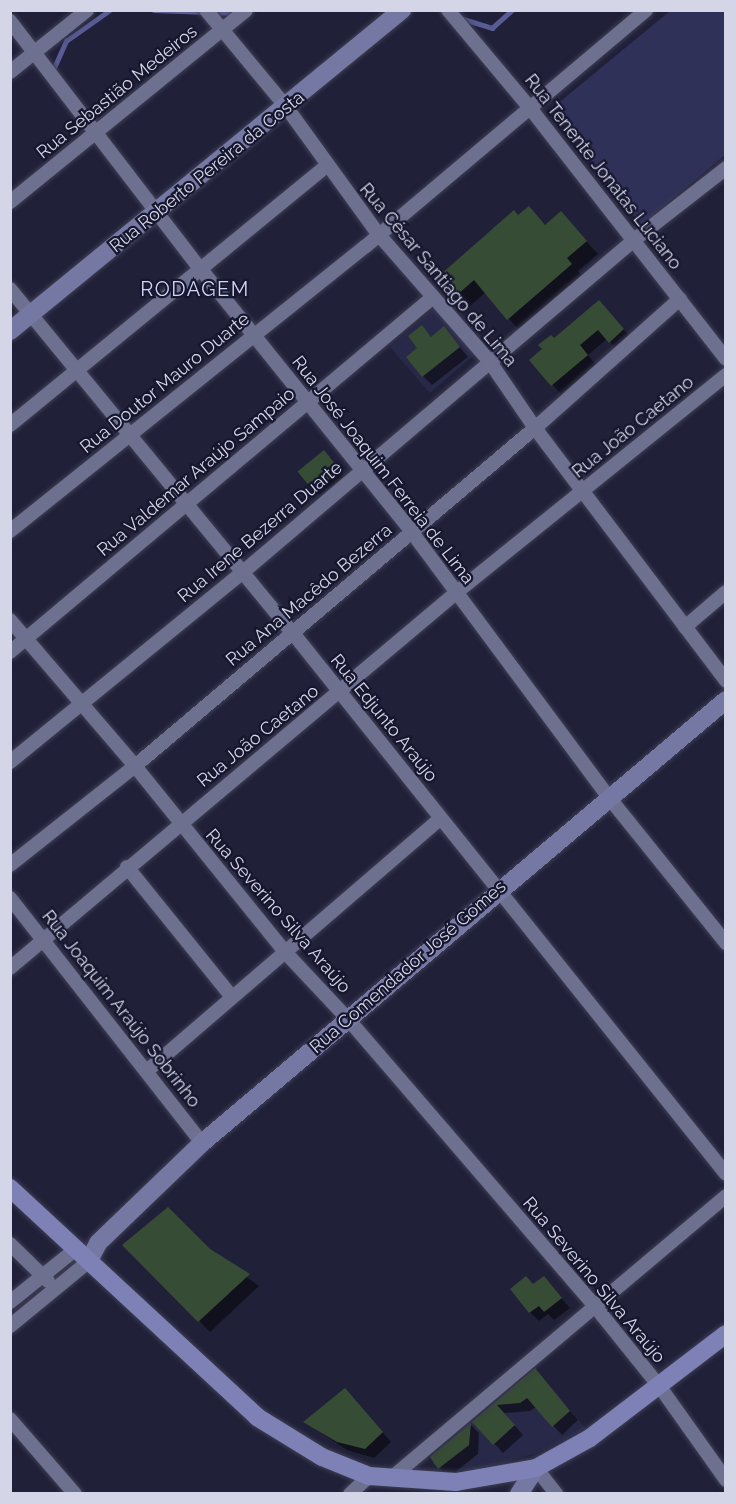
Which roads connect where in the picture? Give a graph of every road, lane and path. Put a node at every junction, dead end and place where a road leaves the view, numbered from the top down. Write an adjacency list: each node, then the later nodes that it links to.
1 (87, 10): 9 (street)
2 (206, 10): 8 (street, Rua César Santiago de Lima)
3 (246, 10): 8 (street, Rua Sebastião Medeiros)
4 (402, 10): 11 (street, Rua Roberto Pereira da Costa)
5 (448, 10): 12 (street, Rua Tenente Jonatas Luciano)
6 (640, 12): 12 (street, Rua Doutor Mauro Duarte)
7 (10, 21): 9 (street, Rua José Joaquim Ferreia de Lima)
8 (223, 30): 11 (street, Rua César Santiago de Lima); 13 (street, Rua Sebastião Medeiros)
9 (34, 53): 10 (street); 13 (street, Rua José Joaquim Ferreia de Lima)
10 (10, 72)
11 (287, 108): 14 (street, Rua César Santiago de Lima); 17 (street, Rua Roberto Pereira da Costa)
12 (530, 108): 18 (street, Rua Doutor Mauro Duarte); 19 (street, Rua Tenente Jonatas Luciano)
13 (97, 131): 16 (street, Rua Sebastião Medeiros); 17 (street, Rua José Joaquim Ferreia de Lima)
14 (326, 166): 18 (street, Rua César Santiago de Lima); 20 (street)
15 (726, 168): 19 (street, Rua Irene Bezerra Duarte)
16 (10, 202)
17 (158, 211): 20 (street, Rua José Joaquim Ferreia de Lima); 24 (street, Rua Roberto Pereira da Costa)
18 (379, 235): 22 (street, Rua César Santiago de Lima); 26 (street, Rua Doutor Mauro Duarte)
19 (634, 240): 23 (street, Rua Tenente Jonatas Luciano); 28 (street, Rua Irene Bezerra Duarte)
20 (199, 267): 26 (street, Rua José Joaquim Ferreia de Lima); 29 (street)
21 (10, 289): 24 (street, Rua Edjunto Araújo)
22 (433, 297): 28 (street, Rua César Santiago de Lima); 31 (street, Rua Valdemar Araújo Sampaio)
23 (680, 299): 27 (street, Rua Tenente Jonatas Luciano); 33 (street, Rua Ana Macêdo Bezerra)
24 (31, 314): 25 (street, Rua Roberto Pereira da Costa); 29 (street, Rua Edjunto Araújo)
25 (10, 331)
26 (254, 334): 31 (street, Rua José Joaquim Ferreia de Lima); 34 (street, Rua Doutor Mauro Duarte)
27 (726, 359)
28 (490, 362): 33 (street, Rua César Santiago de Lima); 35 (street, Rua Irene Bezerra Duarte)
29 (77, 369): 32 (street); 34 (street, Rua Edjunto Araújo)
30 (726, 375): 36 (street, Rua João Caetano)
31 (305, 402): 35 (street, Rua José Joaquim Ferreia de Lima); 37 (street, Rua Valdemar Araújo Sampaio)
32 (10, 425)
33 (535, 428): 36 (street, Rua César Santiago de Lima); 39 (street, Rua Ana Macêdo Bezerra)
34 (130, 435): 37 (street, Rua Edjunto Araújo); 38 (street, Rua Doutor Mauro Duarte)
35 (363, 470): 39 (street, Rua José Joaquim Ferreia de Lima); 40 (street, Rua Irene Bezerra Duarte)
36 (583, 491): 41 (street, Rua João Caetano); 44 (street, Rua César Santiago de Lima)
37 (186, 502): 40 (street, Rua Edjunto Araújo); 46 (street, Rua Valdemar Araújo Sampaio)
38 (10, 531)
39 (411, 531): 41 (street, Rua José Joaquim Ferreia de Lima); 45 (street, Rua Ana Macêdo Bezerra)
40 (243, 572): 45 (street, Rua Edjunto Araújo); 51 (street, Rua Irene Bezerra Duarte)
41 (456, 592): 49 (street, Rua João Caetano); 54 (street, Rua José Joaquim Ferreia de Lima)
42 (726, 592): 44 (street)
43 (10, 620): 46 (street, Rua Severino Silva Araújo)
44 (685, 627): 48 (street, Rua César Santiago de Lima)
45 (292, 632): 49 (street, Rua Edjunto Araújo); 53 (street, Rua Ana Macêdo Bezerra)
46 (26, 639): 47 (street, Rua Valdemar Araújo Sampaio); 51 (street, Rua Severino Silva Araújo)
47 (10, 652)
48 (726, 681)
49 (340, 692): 55 (street, Rua Edjunto Araújo); 56 (street, Rua João Caetano)
50 (726, 700): 54 (street, Rua Comendador José Gomes)
51 (82, 703): 52 (street, Rua Irene Bezerra Duarte); 53 (street, Rua Severino Silva Araújo)
52 (10, 762)
53 (135, 766): 56 (street, Rua Severino Silva Araújo); 57 (street, Rua Ana Macêdo Bezerra)
54 (611, 800): 59 (street, Rua Comendador José Gomes); 61 (street, Rua José Joaquim Ferreia de Lima)
55 (441, 818): 59 (street, Rua Edjunto Araújo); 64 (street)
56 (180, 823): 58 (street, Rua João Caetano); 64 (street, Rua Severino Silva Araújo)
57 (10, 865)
58 (127, 867): 62 (street, Rua João Caetano); 66 (street)
59 (497, 891): 67 (street, Rua Comendador José Gomes); 70 (street, Rua Edjunto Araújo)
60 (10, 898): 62 (street, Rua Joaquim Araújo Sobrinho)
61 (721, 927): 63 (street, Rua José Joaquim Ferreia de Lima)
62 (43, 938): 65 (street, Rua João Caetano); 68 (street, Rua Joaquim Araújo Sobrinho)
63 (726, 943)
64 (285, 952): 66 (street); 67 (street, Rua Severino Silva Araújo)
65 (10, 968)
66 (231, 996): 68 (street)
67 (348, 1019): 69 (street, Rua Comendador José Gomes); 78 (street, Rua Severino Silva Araújo)
68 (148, 1070): 69 (street, Rua Joaquim Araújo Sobrinho)
69 (202, 1143): 74 (street, Rua Comendador José Gomes)
70 (726, 1174)
71 (10, 1188): 74 (main road)
72 (726, 1196): 78 (street)
73 (10, 1244): 75 (street)
74 (83, 1255): 75 (street); 76 (street); 84 (main road)
75 (43, 1276): 76 (street); 77 (street)
76 (56, 1289): 79 (street)
77 (10, 1302)
78 (594, 1305): 81 (street, Rua Severino Silva Araújo); 85 (street)
79 (10, 1326)
80 (725, 1336): 81 (main road)
81 (660, 1387): 83 (main road); 86 (street, Rua Severino Silva Araújo)
82 (10, 1419): 88 (street)
83 (536, 1468): 87 (main road); 90 (street); 91 (street)
84 (369, 1476): 85 (main road); 89 (street)
85 (390, 1479): 87 (main road)
86 (726, 1480)
87 (421, 1488)
88 (75, 1494)
89 (350, 1494)
90 (519, 1494)
91 (556, 1494)

